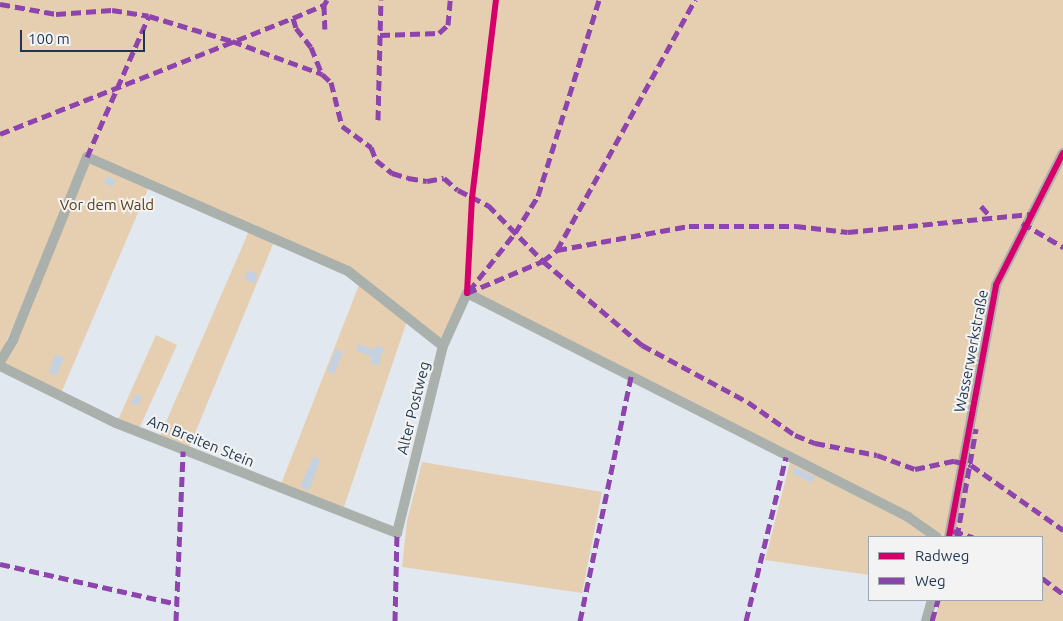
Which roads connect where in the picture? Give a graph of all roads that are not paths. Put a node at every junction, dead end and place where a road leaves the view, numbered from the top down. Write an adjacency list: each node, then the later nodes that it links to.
1 (1063, 153): 6 (street, Wasserwerkstraße)
2 (443, 346): 3 (street); 4 (street, Alter Postweg); 5 (street, Alter Postweg)
3 (0, 364): 4 (street, Am Breiten Stein)
4 (397, 533)
5 (936, 536)
6 (949, 536)
7 (932, 601): 8 (street)
8 (926, 621)

